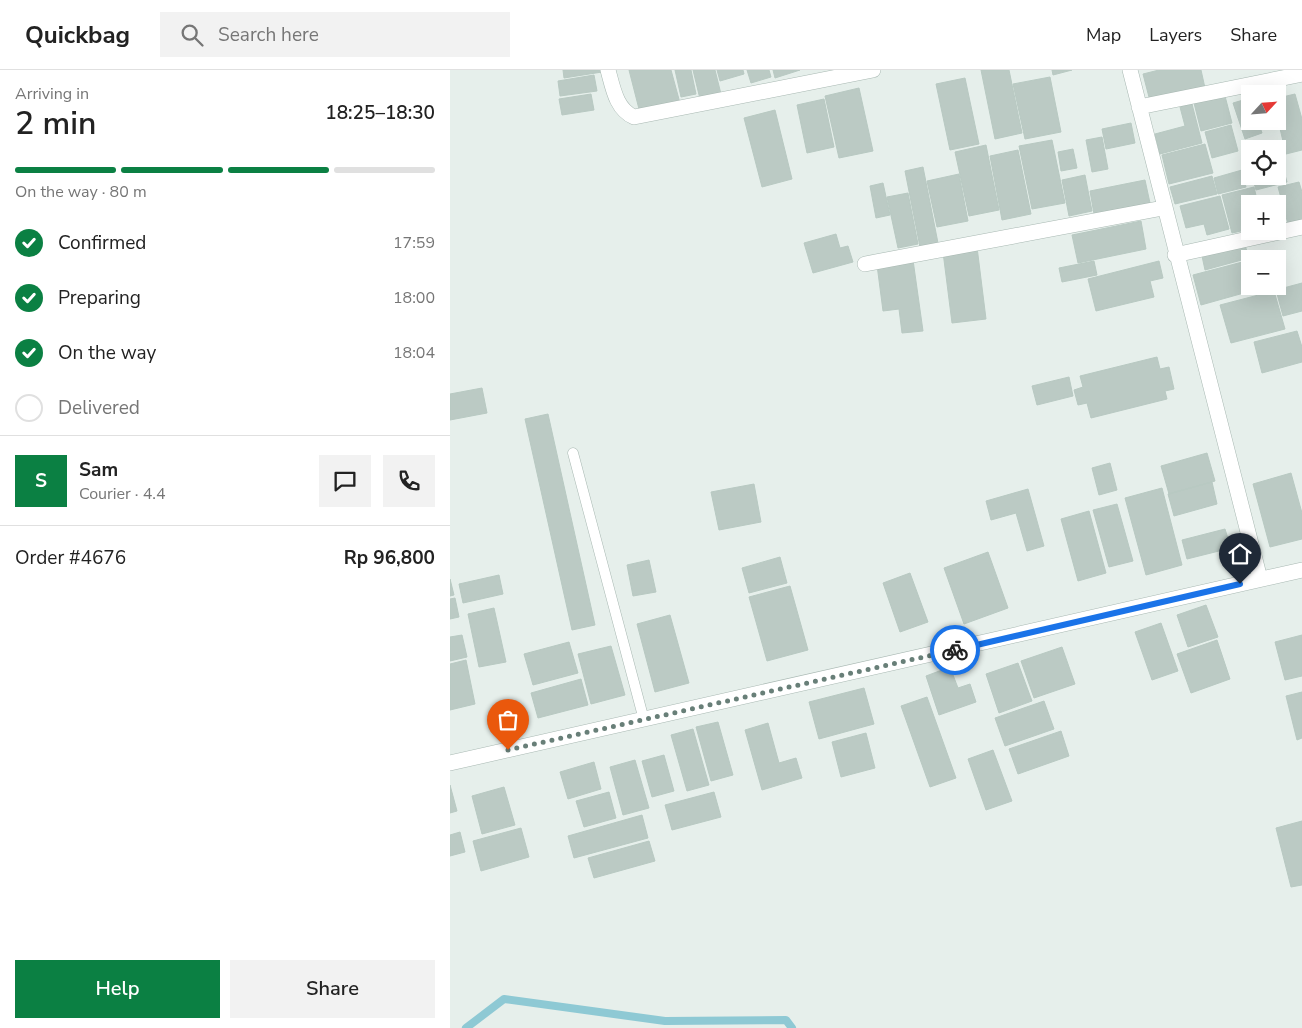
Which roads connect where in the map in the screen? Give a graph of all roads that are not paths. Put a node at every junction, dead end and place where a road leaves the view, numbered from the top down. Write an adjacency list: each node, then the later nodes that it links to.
1 (608, 70): 2 (street)
2 (873, 70)
3 (1130, 70): 5 (street)
4 (1302, 74): 5 (street)
5 (1139, 107): 6 (street)
6 (1163, 208): 8 (street); 9 (street)
7 (1302, 227): 8 (street)
8 (1175, 255): 12 (street)
9 (865, 264)
10 (574, 453): 13 (lane)
11 (1302, 570): 12 (street)
12 (1260, 579): 13 (street)
13 (644, 720): 14 (street)
14 (450, 764)

